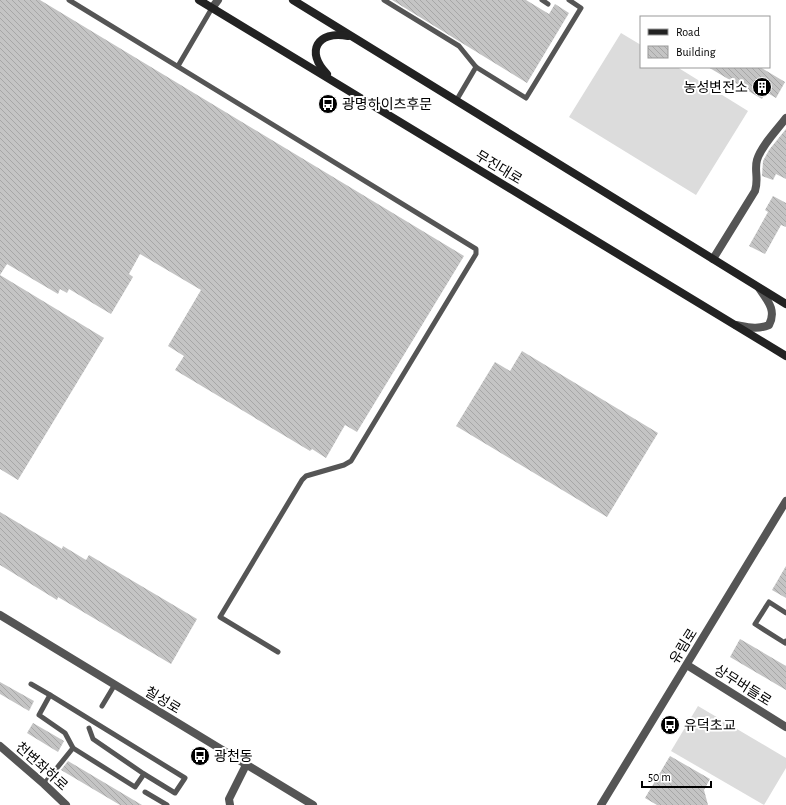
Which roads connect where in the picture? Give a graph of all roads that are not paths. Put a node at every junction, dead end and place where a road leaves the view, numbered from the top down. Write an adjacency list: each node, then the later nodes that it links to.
1 (69, 0): 11 (lane)
2 (199, 0): 9 (main road, 무진대로)
3 (218, 0): 9 (street)
4 (293, 0): 10 (main road)
5 (384, 0): 12 (lane)
6 (542, 0): 8 (lane)
7 (569, 0): 12 (lane)
8 (548, 4)
9 (212, 8): 11 (lane); 13 (main road, 무진대로)
10 (355, 38): 13 (main road); 14 (main road)
11 (178, 66): 25 (lane)
12 (476, 67): 14 (lane)
13 (332, 80): 19 (main road, 무진대로)
14 (456, 101): 16 (main road)
15 (786, 118): 16 (street)
16 (713, 259): 17 (main road)
17 (759, 288): 18 (main road); 19 (street)
18 (786, 304)
19 (735, 325): 20 (main road, 무진대로)
20 (786, 356)
21 (786, 501): 26 (street, 유림로)
22 (786, 613): 24 (lane)
23 (0, 615): 28 (street, 칠성로)
24 (786, 641)
25 (278, 652)
26 (687, 665): 31 (street, 상무버들로); 43 (street, 유림로)
27 (31, 684): 29 (lane)
28 (114, 686): 30 (lane); 35 (street, 칠성로)
29 (50, 695): 34 (lane); 36 (lane)
30 (102, 706)
31 (786, 727)
32 (89, 728): 36 (lane)
33 (0, 746): 37 (street, 천변좌하로)
34 (73, 748): 36 (lane); 37 (lane)
35 (246, 765): 41 (street); 42 (street, 칠성로)
36 (144, 774)
37 (44, 784): 39 (street, 천변좌하로)
38 (145, 792): 40 (lane)
39 (66, 805)
40 (167, 805)
41 (230, 805)
42 (313, 805)
43 (601, 805)

